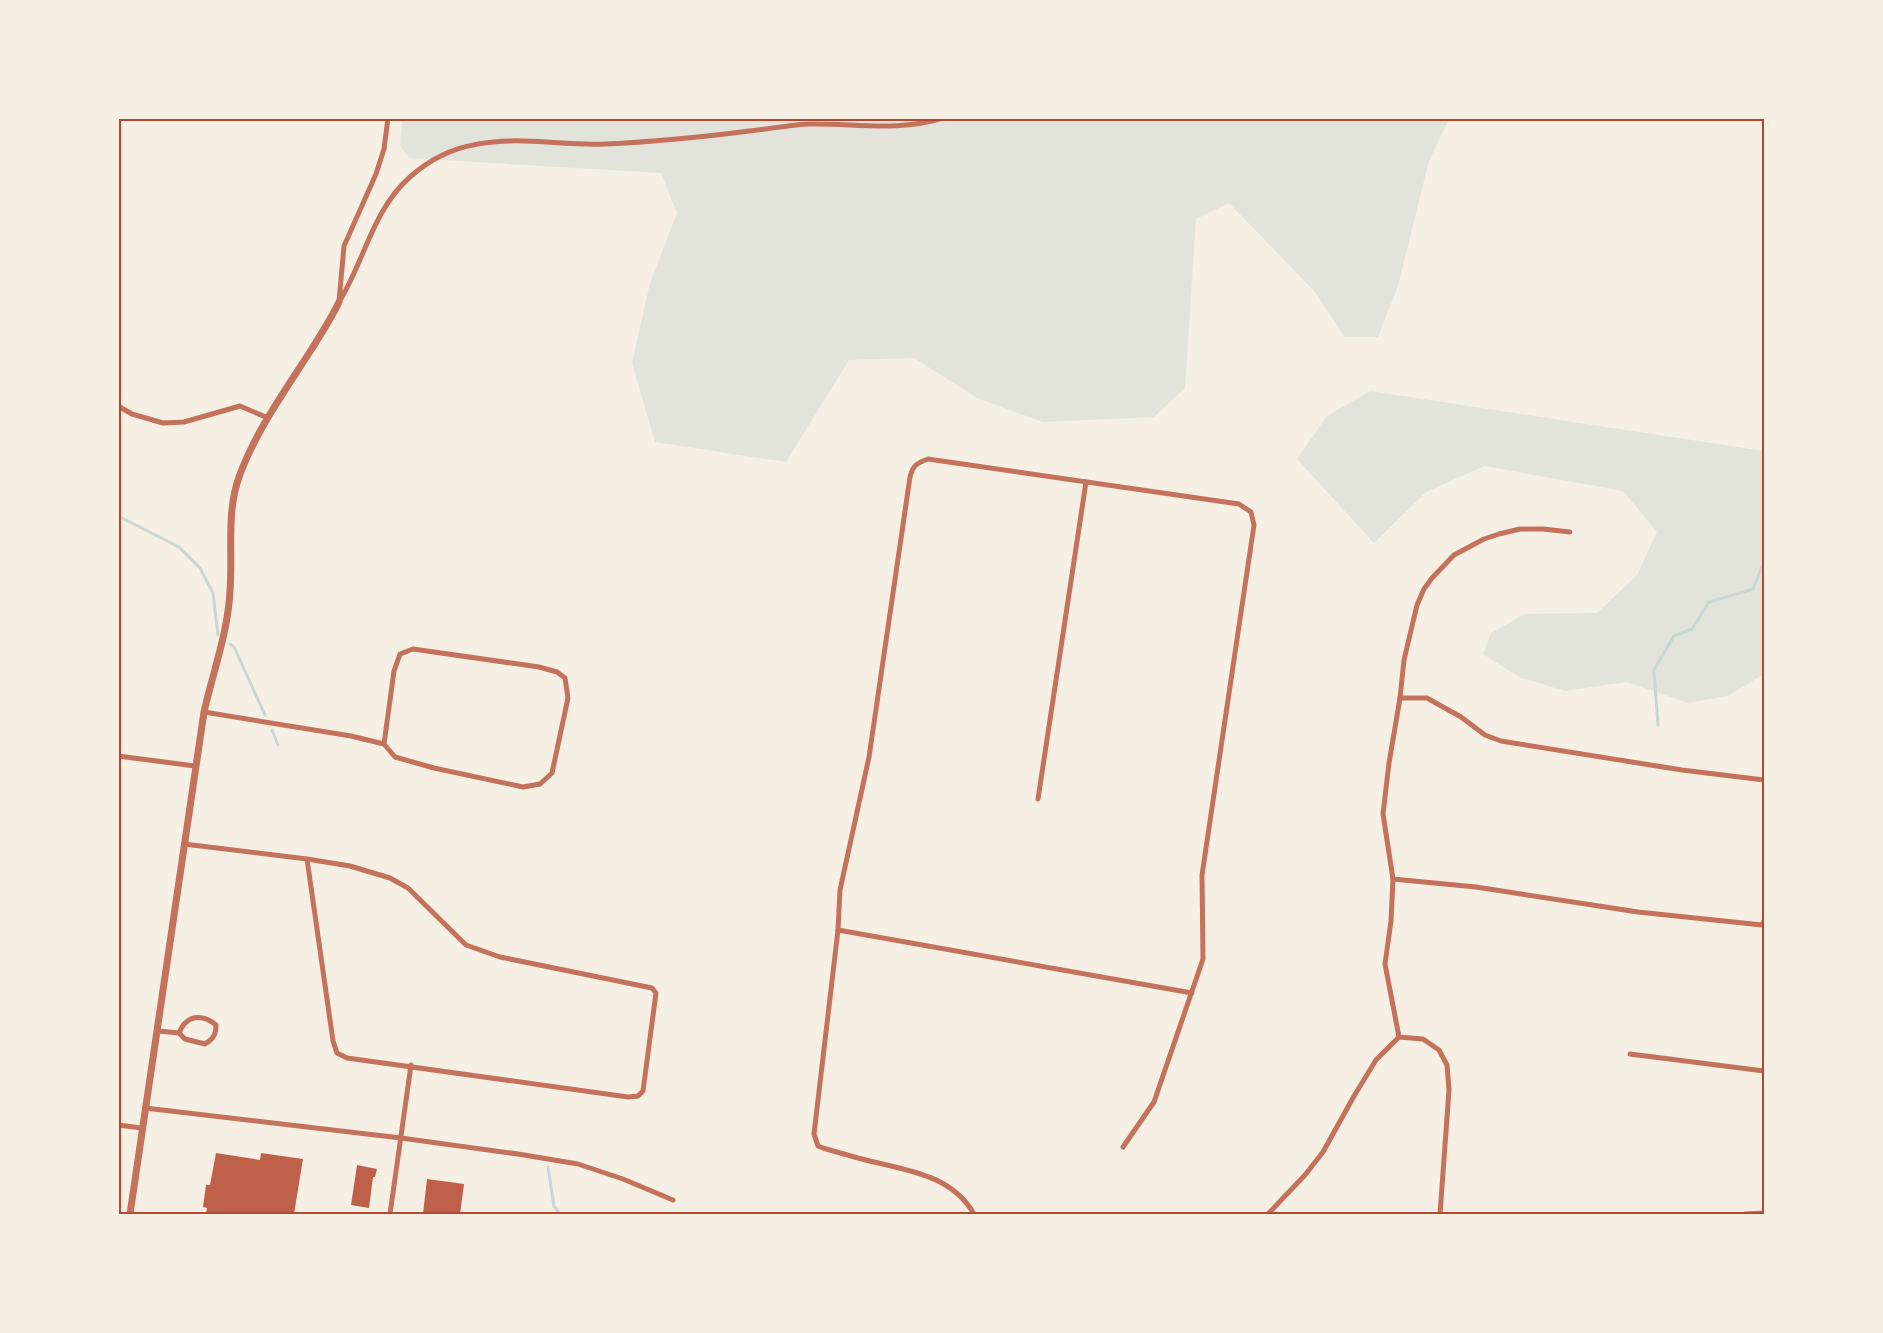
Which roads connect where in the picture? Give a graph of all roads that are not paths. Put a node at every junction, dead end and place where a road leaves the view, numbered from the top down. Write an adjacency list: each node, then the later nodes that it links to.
1 (388, 118): 3 (street)
2 (943, 118): 3 (street)
3 (339, 302): 5 (street)
4 (118, 406): 5 (street)
5 (268, 418): 9 (street)
6 (1086, 482): 14 (street); 19 (street); 20 (street)
7 (1570, 532): 8 (street)
8 (1400, 698): 13 (street); 17 (street)
9 (204, 712): 10 (street); 12 (street)
10 (384, 744): 10 (street)
11 (118, 756): 12 (street)
12 (195, 766): 15 (street)
13 (1764, 780)
14 (1038, 799)
15 (184, 844): 16 (street); 21 (street)
16 (308, 859): 25 (street); 25 (street)
17 (1393, 879): 18 (street); 23 (street)
18 (1763, 923)
19 (838, 930): 20 (street); 36 (street)
20 (1192, 993): 31 (street)
21 (158, 1031): 22 (street); 27 (street)
22 (179, 1032): 22 (street)
23 (1399, 1037): 37 (street); 38 (street)
24 (1630, 1054): 26 (street)
25 (411, 1065): 30 (street)
26 (1764, 1071)
27 (145, 1108): 29 (street); 30 (street)
28 (118, 1125): 29 (street)
29 (142, 1128): 34 (street)
30 (401, 1138): 32 (street); 35 (street)
31 (1123, 1147)
32 (673, 1200)
33 (1764, 1213): 39 (street)
34 (130, 1215)
35 (390, 1215)
36 (974, 1215)
37 (1268, 1215)
38 (1440, 1215)
39 (1745, 1215)

